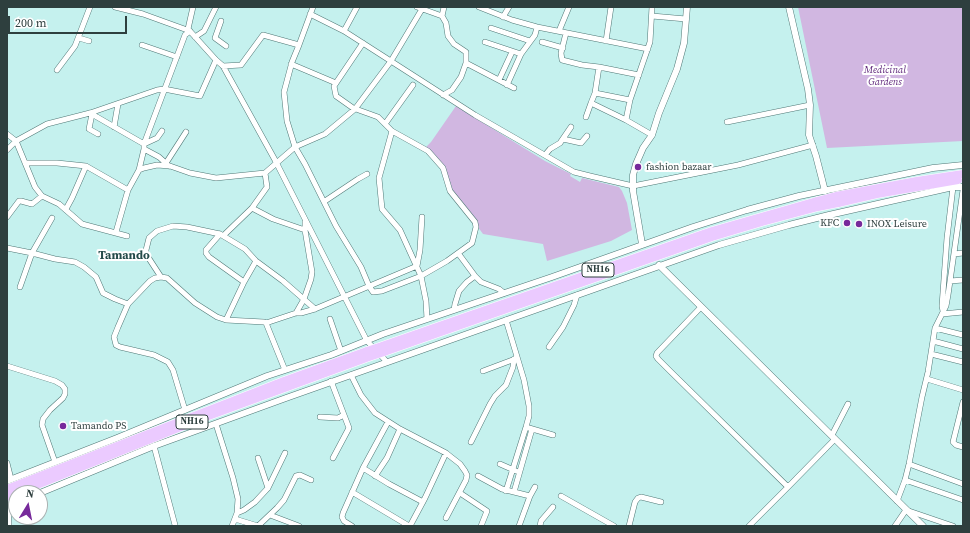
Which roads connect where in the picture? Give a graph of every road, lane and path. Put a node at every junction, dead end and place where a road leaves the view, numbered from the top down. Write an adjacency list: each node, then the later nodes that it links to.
1 (90, 7): 31 (street)
2 (115, 7): 17 (street)
3 (140, 7): 17 (street)
4 (193, 7): 26 (street)
5 (216, 7): 30 (street)
6 (312, 7): 18 (street)
7 (357, 7): 27 (street)
8 (444, 7): 19 (street)
9 (479, 7): 21 (street)
10 (509, 7): 21 (street)
11 (569, 7): 28 (street)
12 (611, 7): 34 (street)
13 (652, 7): 20 (street)
14 (687, 7): 22 (street)
15 (789, 7): 65 (street)
16 (419, 8): 19 (street); 47 (street)
17 (139, 13): 26 (street)
18 (310, 14): 27 (street); 39 (street)
19 (442, 16): 48 (street)
20 (652, 16): 22 (street); 42 (street)
21 (503, 17): 24 (street)
22 (686, 19): 79 (street)
23 (221, 21): 40 (street)
24 (537, 27): 28 (street); 33 (street)
25 (491, 28): 33 (street)
26 (190, 31): 30 (street); 45 (street)
27 (344, 31): 37 (street)
28 (559, 31): 29 (street)
29 (566, 33): 34 (street); 41 (street)
30 (195, 37): 46 (street)
31 (79, 38): 32 (street); 52 (street)
32 (89, 41)
33 (530, 41): 44 (street)
34 (606, 41): 42 (street)
35 (485, 42): 43 (street)
36 (542, 42): 41 (street)
37 (363, 43): 47 (street); 55 (street)
38 (142, 45): 45 (street)
39 (299, 45): 49 (street); 50 (street)
40 (226, 46)
41 (563, 48): 51 (street)
42 (648, 49): 53 (street)
43 (512, 52): 44 (street); 54 (street)
44 (521, 54): 57 (street)
45 (177, 57): 59 (street)
46 (216, 60): 50 (street); 59 (street)
47 (391, 61): 61 (street); 66 (street)
48 (466, 63): 54 (street); 61 (street)
49 (291, 64): 55 (street); 85 (street)
50 (223, 66): 89 (street)
51 (599, 67): 53 (street); 60 (street)
52 (57, 70)
53 (639, 75): 62 (street)
54 (499, 80): 57 (street)
55 (336, 84): 66 (street)
56 (413, 85): 71 (street)
57 (507, 85): 58 (street)
58 (514, 88)
59 (164, 89): 64 (street); 84 (street)
60 (595, 93): 62 (street); 63 (street)
61 (443, 94): 87 (street)
62 (630, 100): 69 (street)
63 (591, 103): 68 (street); 69 (street)
64 (118, 104): 67 (street); 72 (street)
65 (810, 105): 70 (street); 83 (street)
66 (356, 109): 71 (street); 85 (street)
67 (91, 114): 72 (street); 78 (street); 82 (street)
68 (586, 117)
69 (626, 120): 79 (street)
70 (727, 122)
71 (385, 124): 75 (street)
72 (114, 127): 84 (street)
73 (571, 127): 81 (street)
74 (162, 131): 84 (street)
75 (392, 131): 119 (street); 124 (street)
76 (186, 132): 90 (street)
77 (7, 134): 82 (street)
78 (98, 134)
79 (652, 135): 98 (street)
80 (587, 136): 81 (street)
81 (563, 140): 87 (street)
82 (16, 141): 86 (street); 88 (street)
83 (813, 144): 98 (street); 102 (street)
84 (144, 146): 90 (street); 93 (street)
85 (295, 147): 89 (street); 105 (street)
86 (7, 150)
87 (544, 155): 98 (street)
88 (26, 163): 92 (street); 103 (street)
89 (276, 163): 94 (street); 111 (street)
90 (168, 165): 93 (street); 94 (street)
91 (963, 165): 102 (street)
92 (86, 166): 101 (street); 107 (street)
93 (139, 170): 101 (street)
94 (265, 174): 106 (street)
95 (368, 174): 105 (street)
96 (963, 174): 104 (highway, NH16)
97 (963, 180): 104 (highway, NH16)
98 (633, 186): 116 (street)
99 (953, 187): 100 (street); 123 (street); 143 (street)
100 (963, 188): 121 (street)
101 (128, 190): 113 (street)
102 (825, 191): 116 (street)
103 (42, 196): 107 (street); 108 (street)
104 (837, 200): 156 (highway, NH16, bridge)
105 (325, 201): 131 (street)
106 (252, 208): 112 (street); 114 (street)
107 (66, 209): 113 (street)
108 (7, 217)
109 (52, 218): 118 (street)
110 (422, 218): 124 (street)
111 (305, 220): 112 (street); 135 (street)
112 (305, 230): 136 (street)
113 (116, 232): 115 (street)
114 (222, 235): 122 (street); 127 (street); 130 (street)
115 (127, 236)
116 (642, 244): 133 (street)
117 (7, 248): 118 (street)
118 (32, 253): 132 (street); 137 (street)
119 (458, 253): 125 (street); 126 (street)
120 (963, 253): 121 (street)
121 (954, 254): 129 (street)
122 (256, 261): 130 (street); 136 (street)
123 (659, 265): 134 (street); 138 (street)
124 (417, 266): 125 (street); 131 (street)
125 (421, 276): 131 (street); 145 (street)
126 (475, 276): 133 (street); 140 (street)
127 (161, 277): 137 (street); 146 (street)
128 (963, 280): 129 (street)
129 (950, 281): 143 (street)
130 (244, 282): 146 (street)
131 (369, 286): 135 (street)
132 (20, 287)
133 (504, 293): 140 (street)
134 (577, 295): 147 (street); 153 (street)
135 (345, 296): 139 (street); 151 (street)
136 (304, 299): 139 (street); 142 (street)
137 (128, 304): 170 (street)
138 (701, 307): 179 (street); 202 (street)
139 (315, 309): 142 (street)
140 (454, 310): 145 (street)
141 (963, 312): 143 (street)
142 (296, 313): 148 (street)
143 (943, 313): 149 (street)
144 (330, 319): 155 (street)
145 (427, 319): 151 (street)
146 (226, 320): 148 (street)
147 (506, 320): 158 (street); 159 (street)
148 (266, 323): 162 (street)
149 (935, 328): 150 (street); 152 (street)
150 (963, 335)
151 (367, 341): 155 (street); 159 (street)
152 (933, 341): 154 (street); 157 (street)
153 (549, 347)
154 (963, 349)
155 (341, 351): 162 (street)
156 (368, 354): 200 (highway, NH16); 204 (highway, NH16)
157 (931, 354): 160 (street); 165 (street)
158 (516, 358): 163 (street); 176 (street); 180 (street)
159 (387, 362): 164 (street)
160 (963, 362)
161 (7, 366): 187 (street)
162 (285, 370): 170 (street)
163 (483, 371)
164 (351, 375): 166 (street); 174 (street)
165 (927, 378): 167 (street); 190 (street)
166 (331, 381): 171 (street); 175 (street)
167 (963, 390)
168 (963, 402): 172 (street)
169 (848, 404): 179 (street)
170 (186, 410): 187 (street)
171 (344, 415): 173 (street); 186 (street)
172 (961, 417): 182 (street)
173 (320, 418)
174 (388, 422): 177 (street); 191 (street)
175 (216, 424): 181 (street); 220 (street)
176 (529, 428): 178 (street); 192 (street); 193 (street)
177 (400, 429): 184 (street); 194 (street)
178 (553, 436)
179 (833, 437): 202 (street); 213 (street)
180 (471, 442)
181 (154, 446): 205 (street); 222 (street)
182 (963, 447)
183 (284, 453): 203 (street)
184 (446, 453): 209 (street); 214 (street)
185 (258, 458): 203 (street)
186 (333, 458)
187 (55, 462): 196 (street)
188 (7, 463): 196 (street)
189 (500, 464): 192 (street)
190 (909, 464): 198 (street); 199 (street)
191 (362, 468): 194 (street); 207 (street)
192 (513, 470): 193 (street); 206 (street)
193 (519, 472): 208 (street)
194 (376, 476): 214 (street)
195 (478, 476): 206 (street)
196 (9, 480)
197 (311, 480): 219 (street)
198 (905, 480): 212 (street); 213 (street)
199 (963, 484)
200 (37, 485)
201 (535, 487): 210 (street)
202 (788, 487): 234 (street)
203 (268, 488): 220 (street)
204 (7, 489)
205 (48, 490)
206 (506, 491): 208 (street)
207 (352, 492): 227 (street); 228 (street)
208 (514, 492): 210 (street)
209 (460, 493): 221 (street); 229 (street)
210 (530, 496): 230 (street)
211 (561, 496): 232 (street)
212 (963, 500)
213 (897, 501): 218 (street)
214 (423, 502): 228 (street)
215 (661, 502): 233 (street)
216 (7, 506): 223 (street)
217 (554, 506): 231 (street)
218 (906, 510): 235 (street); 236 (street); 237 (street)
219 (270, 515): 225 (street); 226 (street)
220 (236, 516): 224 (street); 225 (street)
221 (446, 518)
222 (175, 525)
223 (9, 526)
224 (232, 526)
225 (258, 526)
226 (299, 526)
227 (352, 526)
228 (410, 526)
229 (481, 526)
230 (519, 526)
231 (540, 526)
232 (614, 526)
233 (629, 526)
234 (749, 526)
235 (895, 526)
236 (923, 526)
237 (953, 526)

